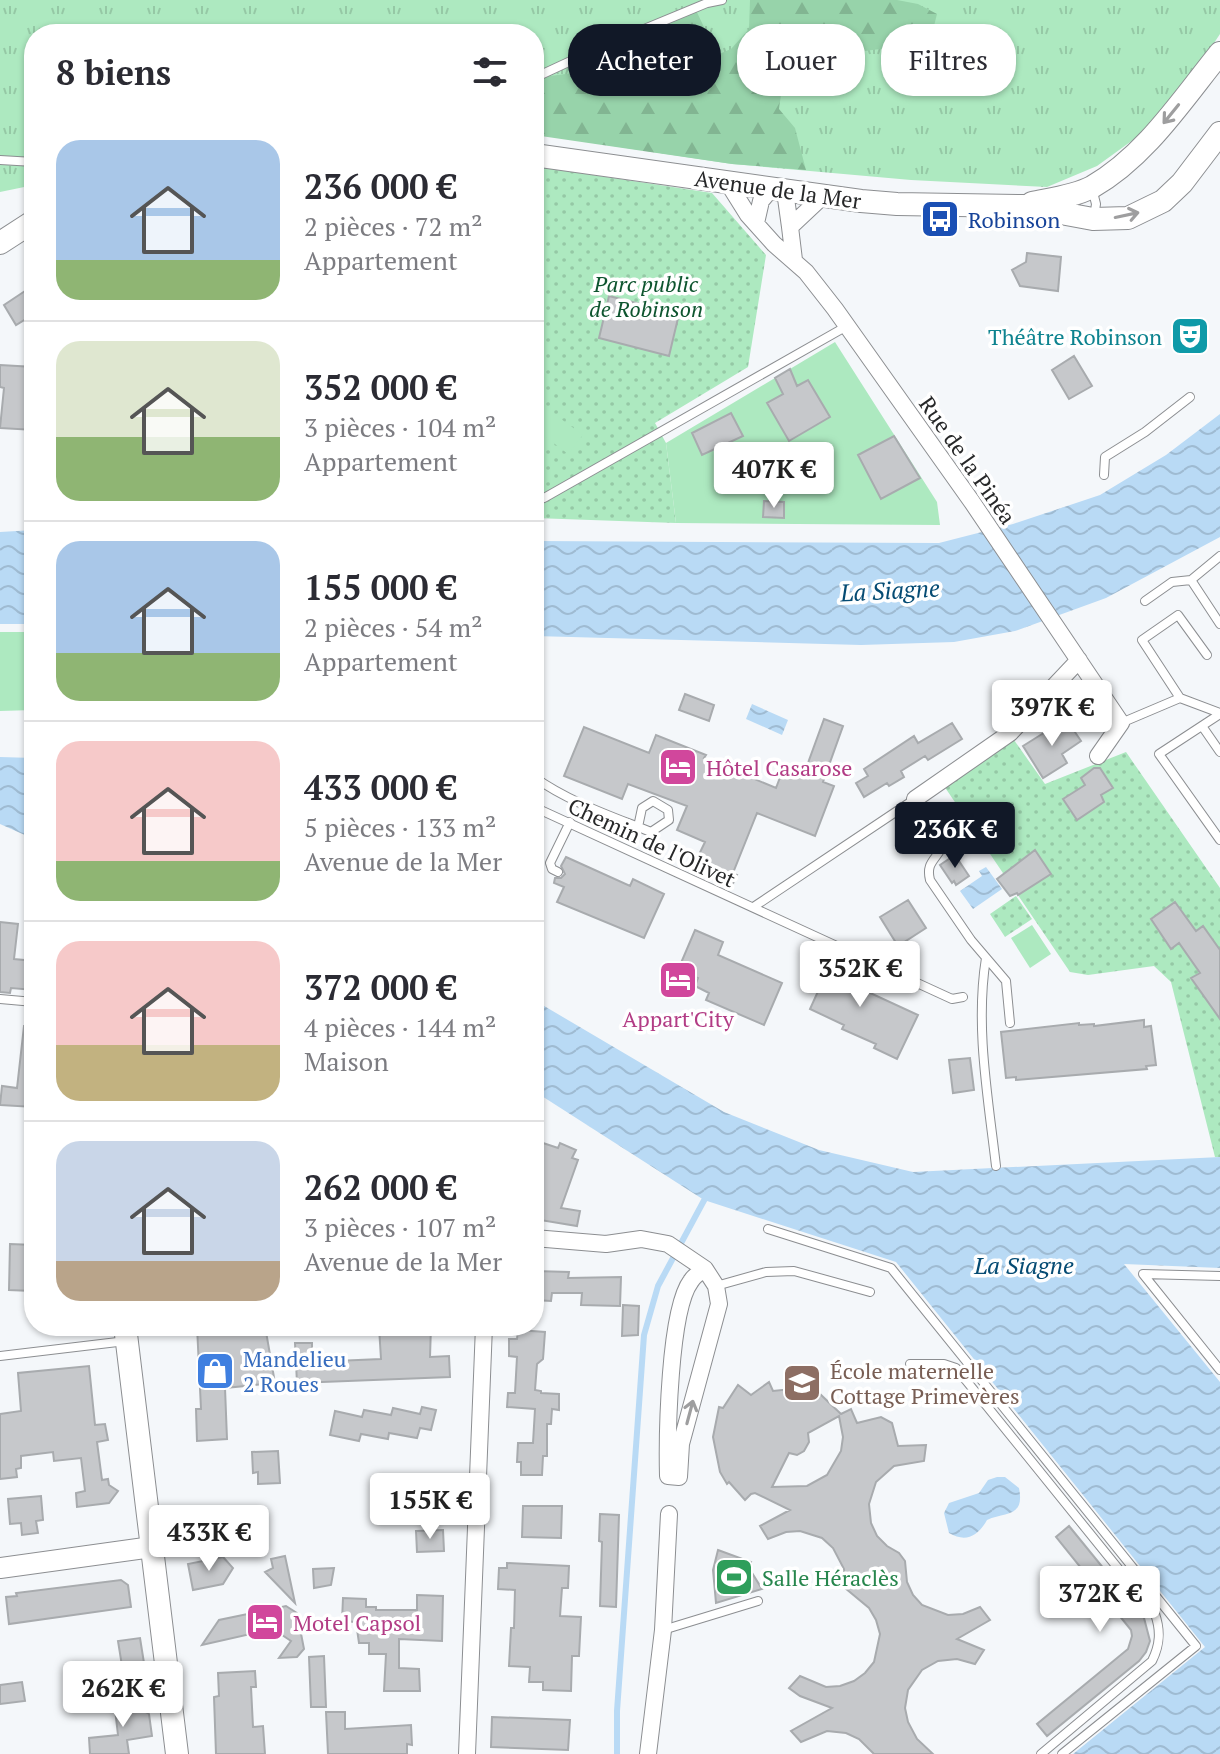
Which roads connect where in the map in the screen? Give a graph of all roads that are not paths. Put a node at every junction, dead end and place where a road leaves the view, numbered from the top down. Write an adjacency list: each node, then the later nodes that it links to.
1 (722, 0): 3 (lane)
2 (1220, 53): 9 (main road, Avenue de la Mer, one-way to 9)
3 (544, 73)
4 (1220, 133): 13 (main road, Avenue de la Mer, one-way to 4)
5 (544, 156): 8 (main road, Avenue de la Mer)
6 (0, 160): 7 (lane)
7 (24, 161)
8 (728, 183): 10 (main road, Avenue de la Mer); 14 (street, Rue de la Pinéa)
9 (1092, 187): 12 (main road, Avenue de la Mer); 13 (lane)
10 (778, 190): 11 (main road, Avenue de la Mer); 14 (street); 16 (street)
11 (823, 196): 12 (main road, Avenue de la Mer); 16 (street)
12 (1023, 206): 13 (main road, Avenue de la Mer)
13 (1093, 219)
14 (756, 223): 18 (street, Rue de la Pinéa)
15 (24, 227): 17 (main road)
16 (790, 227): 18 (street)
17 (0, 243)
18 (794, 260): 19 (street, Rue de la Pinéa)
19 (847, 326): 22 (lane); 28 (street, Rue de la Pinéa)
20 (1190, 397): 21 (lane)
21 (1104, 475)
22 (544, 498)
23 (1220, 556): 24 (lane)
24 (1191, 580): 25 (lane); 26 (lane)
25 (1145, 601)
26 (1220, 624)
27 (1207, 655): 29 (lane)
28 (1079, 660): 31 (street, Rue de la Pinéa); 36 (street)
29 (1180, 698): 30 (lane); 31 (lane)
30 (1220, 714): 32 (lane)
31 (1121, 723): 34 (street)
32 (1202, 726): 33 (lane); 40 (lane)
33 (1220, 752)
34 (1098, 756)
35 (544, 784): 39 (lane)
36 (915, 799): 42 (lane); 43 (lane)
37 (544, 811): 38 (lane, Chemin de l'Olivet)
38 (570, 822): 41 (lane); 42 (lane, Chemin de l'Olivet)
39 (638, 827)
40 (1220, 840)
41 (558, 872)
42 (755, 906): 44 (lane, Chemin de l'Olivet)
43 (986, 958): 47 (lane); 48 (lane)
44 (963, 997)
45 (0, 999): 46 (lane)
46 (24, 1001)
47 (1010, 1023)
48 (996, 1166)
49 (768, 1229): 70 (lane)
50 (544, 1239): 51 (street)
51 (705, 1269): 53 (street); 53 (street, one-way to 53)
52 (1220, 1276): 60 (lane)
53 (716, 1286): 54 (lane)
54 (870, 1292)
55 (110, 1336): 58 (lane)
56 (126, 1336): 62 (main road)
57 (484, 1336): 67 (street)
58 (0, 1356)
59 (910, 1364): 69 (lane)
60 (1220, 1370)
61 (669, 1514): 65 (street)
62 (152, 1547): 63 (street); 66 (main road)
63 (0, 1568)
64 (758, 1601): 65 (lane)
65 (663, 1630): 68 (street)
66 (177, 1754)
67 (467, 1754)
68 (648, 1754)
69 (1041, 1754)
70 (1062, 1754)

